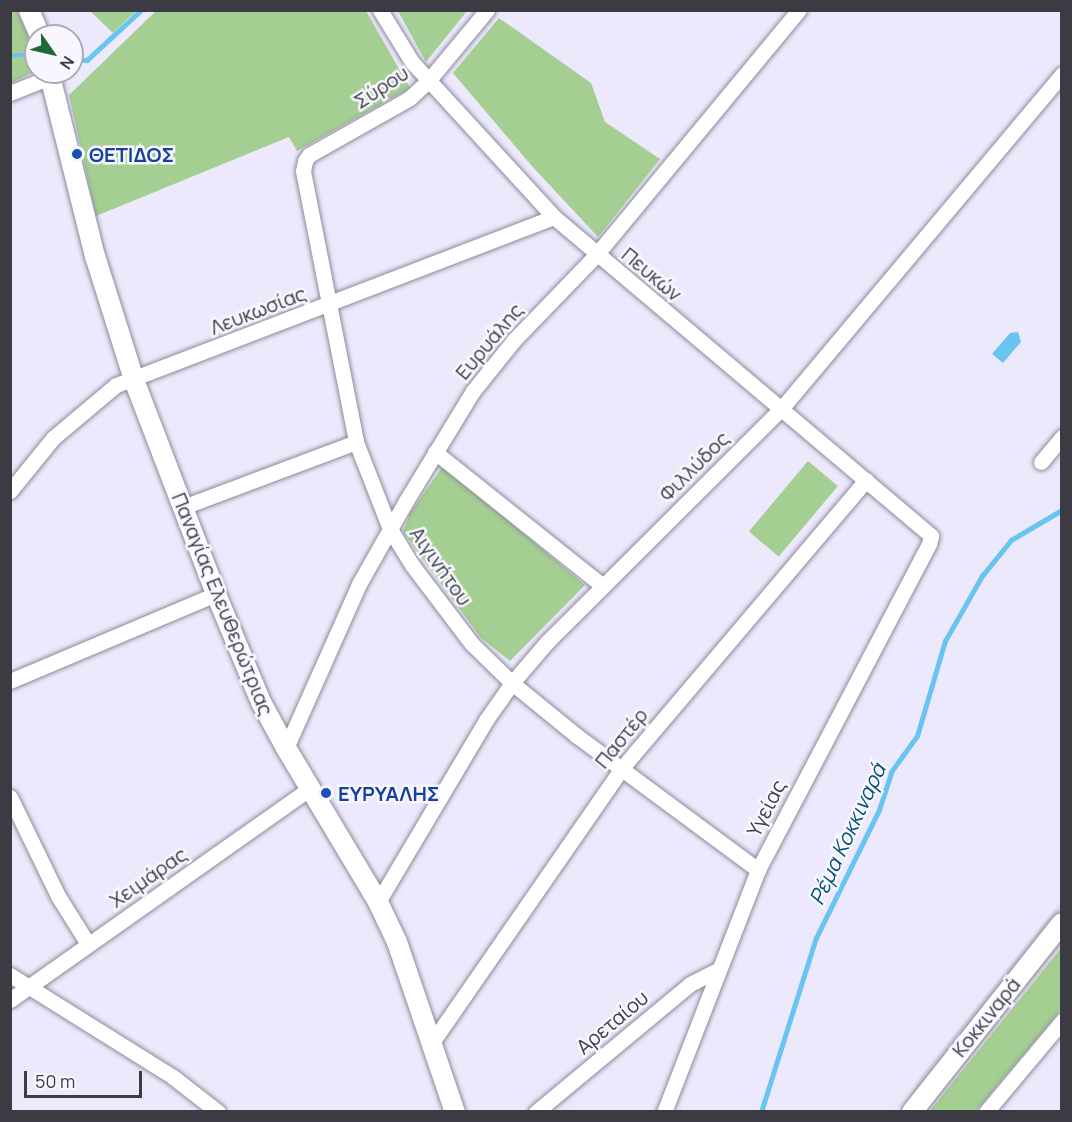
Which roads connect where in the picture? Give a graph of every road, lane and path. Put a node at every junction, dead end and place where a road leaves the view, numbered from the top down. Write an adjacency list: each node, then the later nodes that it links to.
1 (380, 10): 5 (street, Πευκών)
2 (487, 10): 5 (street, Σύρου)
3 (800, 10): 11 (street, Ευρυάλης)
4 (1062, 74): 14 (street, Φιλλύδος)
5 (428, 81): 9 (street, Σύρου); 10 (street, Πευκών)
6 (28, 84): 8 (street)
7 (52, 84): 13 (street, Παναγίας Ελευθερώτριας)
8 (10, 93)
9 (309, 155): 12 (street, Αιγινήτου)
10 (554, 217): 11 (street, Πευκών); 12 (street, Λευκωσίας)
11 (596, 255): 14 (street, Πευκών); 17 (street, Ευρυάλης)
12 (329, 305): 13 (street, Λευκωσίας); 16 (street, Αιγινήτου)
13 (134, 380): 19 (street, Λευκωσίας); 22 (street, Παναγίας Ελευθερώτριας)
14 (782, 409): 20 (street, Πευκών); 25 (street, Φιλλύδος)
15 (1062, 437): 18 (street)
16 (356, 442): 22 (street); 23 (street, Αιγινήτου)
17 (435, 452): 23 (street, Ευρυάλης); 25 (street)
18 (1041, 462)
19 (15, 471): 21 (street, Λευκωσίας)
20 (866, 480): 24 (street, Πευκών); 30 (street, Παστέρ)
21 (10, 491)
22 (183, 507): 26 (street, Παναγίας Ελευθερώτριας)
23 (390, 529): 28 (street, Αιγινήτου); 29 (street, Ευρυάλης)
24 (931, 536): 33 (street, Υγείας)
25 (603, 586): 28 (street, Φιλλύδος)
26 (216, 594): 27 (street); 29 (street, Παναγίας Ελευθερώτριας)
27 (10, 681)
28 (512, 683): 30 (street, Αιγινήτου); 34 (street, Φιλλύδος)
29 (286, 748): 31 (street, Παναγίας Ελευθερώτριας)
30 (621, 769): 33 (street, Αιγινήτου); 42 (street, Παστέρ)
31 (310, 788): 34 (street, Παναγίας Ελευθερώτριας); 36 (street, Χειμάρας)
32 (10, 797): 36 (street)
33 (758, 870): 37 (street, Υγείας)
34 (378, 902): 42 (street, Παναγίας Ελευθερώτριας)
35 (1062, 923): 48 (street, Κοκκιναρά)
36 (88, 944): 39 (street, Χειμάρας)
37 (717, 970): 46 (street, Αρεταίου); 47 (street, Υγείας)
38 (10, 975): 39 (street)
39 (27, 988): 40 (street, Χειμάρας); 44 (street)
40 (10, 1000)
41 (1062, 1021): 43 (street)
42 (433, 1041): 45 (street, Παναγίας Ελευθερώτριας)
43 (988, 1111)
44 (218, 1112)
45 (455, 1112)
46 (536, 1112)
47 (664, 1112)
48 (912, 1112)

